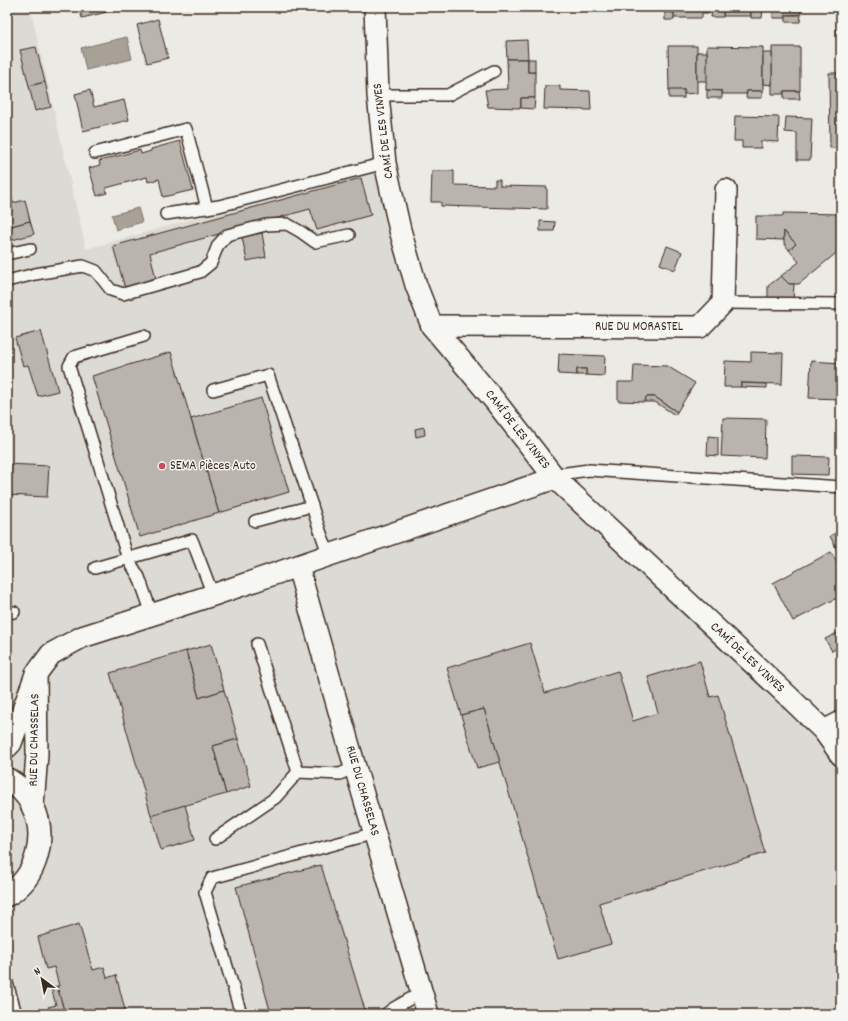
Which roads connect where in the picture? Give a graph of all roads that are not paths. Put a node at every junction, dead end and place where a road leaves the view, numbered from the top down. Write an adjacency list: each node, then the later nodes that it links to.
1 (375, 7): 3 (street, CAMÍ DE LES VINYES)
2 (494, 71): 3 (lane)
3 (378, 95): 5 (street, CAMÍ DE LES VINYES)
4 (95, 153): 7 (lane)
5 (385, 163): 7 (lane); 15 (street, CAMÍ DE LES VINYES)
6 (726, 190): 13 (street)
7 (207, 208): 8 (lane)
8 (166, 214)
9 (349, 235): 12 (lane)
10 (30, 249): 11 (lane)
11 (7, 254)
12 (7, 281)
13 (722, 303): 14 (lane); 15 (street, RUE DU MORASTEL)
14 (841, 304)
15 (432, 326): 18 (street, CAMÍ DE LES VINYES)
16 (144, 336): 23 (lane)
17 (213, 390): 20 (lane)
18 (554, 477): 19 (lane); 22 (street, RUE DU CHASSELAS); 30 (street, CAMÍ DE LES VINYES)
19 (841, 487)
20 (312, 506): 21 (lane); 22 (lane)
21 (255, 521)
22 (329, 556): 24 (street, RUE DU CHASSELAS)
23 (128, 558): 25 (lane); 26 (lane); 27 (lane)
24 (298, 567): 26 (street, RUE DU CHASSELAS); 33 (street, RUE DU CHASSELAS)
25 (95, 568)
26 (213, 595): 27 (street, RUE DU CHASSELAS)
27 (152, 614): 29 (street, RUE DU CHASSELAS)
28 (257, 644): 34 (lane)
29 (36, 674): 31 (street, RUE DU CHASSELAS); 36 (street, RUE DU CHASSELAS)
30 (832, 726): 32 (street, CAMÍ DE LES VINYES)
31 (7, 747)
32 (841, 755)
33 (355, 767): 34 (lane); 37 (street, RUE DU CHASSELAS)
34 (298, 772): 38 (lane)
35 (7, 779): 36 (main road)
36 (33, 806): 39 (main road)
37 (375, 833): 41 (street, RUE DU CHASSELAS); 43 (lane)
38 (215, 839)
39 (7, 895)
40 (7, 983): 42 (lane)
41 (422, 992): 44 (lane); 45 (street, RUE DU CHASSELAS)
42 (16, 1014)
43 (241, 1014)
44 (386, 1014)
45 (428, 1014)

